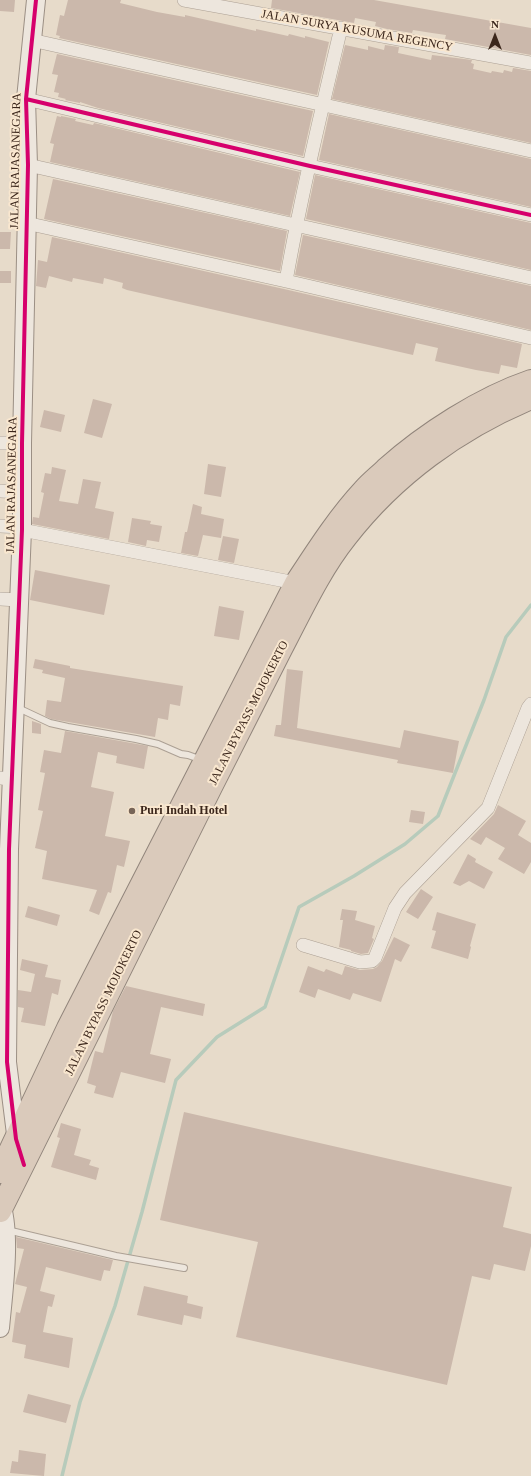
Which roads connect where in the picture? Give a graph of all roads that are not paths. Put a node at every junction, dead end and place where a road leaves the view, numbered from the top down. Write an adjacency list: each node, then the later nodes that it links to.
1 (36, 0): 4 (street, JALAN RAJASANEGARA)
2 (184, 0): 3 (street, JALAN SURYA KUSUMA REGENCY)
3 (341, 28): 5 (street, JALAN SURYA KUSUMA REGENCY); 7 (street)
4 (31, 40): 6 (street, JALAN RAJASANEGARA); 7 (street)
5 (531, 63)
6 (26, 99): 9 (street, JALAN RAJASANEGARA); 10 (street)
7 (323, 104): 8 (street); 10 (street)
8 (531, 151)
9 (28, 165): 12 (street, JALAN RAJASANEGARA); 13 (street)
10 (310, 166): 11 (street); 13 (street)
11 (531, 215)
12 (26, 223): 15 (street); 20 (street, JALAN RAJASANEGARA)
13 (296, 224): 14 (street); 15 (street)
14 (531, 278)
15 (286, 281): 16 (street)
16 (531, 338)
17 (531, 381): 25 (highway, JALAN BYPASS MOJOKERTO)
18 (531, 398): 35 (highway, JALAN BYPASS MOJOKERTO)
19 (0, 443): 20 (street)
20 (22, 444): 22 (street, JALAN RAJASANEGARA)
21 (0, 491): 22 (street)
22 (21, 492): 24 (street, JALAN RAJASANEGARA)
23 (0, 526): 24 (street)
24 (22, 528): 25 (street); 27 (street, JALAN RAJASANEGARA)
25 (296, 583): 30 (highway, JALAN BYPASS MOJOKERTO)
26 (0, 599): 27 (street)
27 (19, 600): 29 (street, JALAN RAJASANEGARA)
28 (531, 704): 33 (street)
29 (14, 707): 30 (lane); 31 (street, JALAN RAJASANEGARA)
30 (205, 761): 34 (highway, JALAN BYPASS MOJOKERTO)
31 (6, 779): 32 (street, JALAN RAJASANEGARA)
32 (5, 849): 34 (street, JALAN RAJASANEGARA)
33 (304, 945)
34 (16, 1138): 35 (street, JALAN RAJASANEGARA); 36 (highway, JALAN BYPASS MOJOKERTO)
35 (24, 1165): 37 (highway, JALAN BYPASS MOJOKERTO)
36 (0, 1172)
37 (2, 1212): 38 (lane); 39 (street)
38 (184, 1268)
39 (0, 1328)

